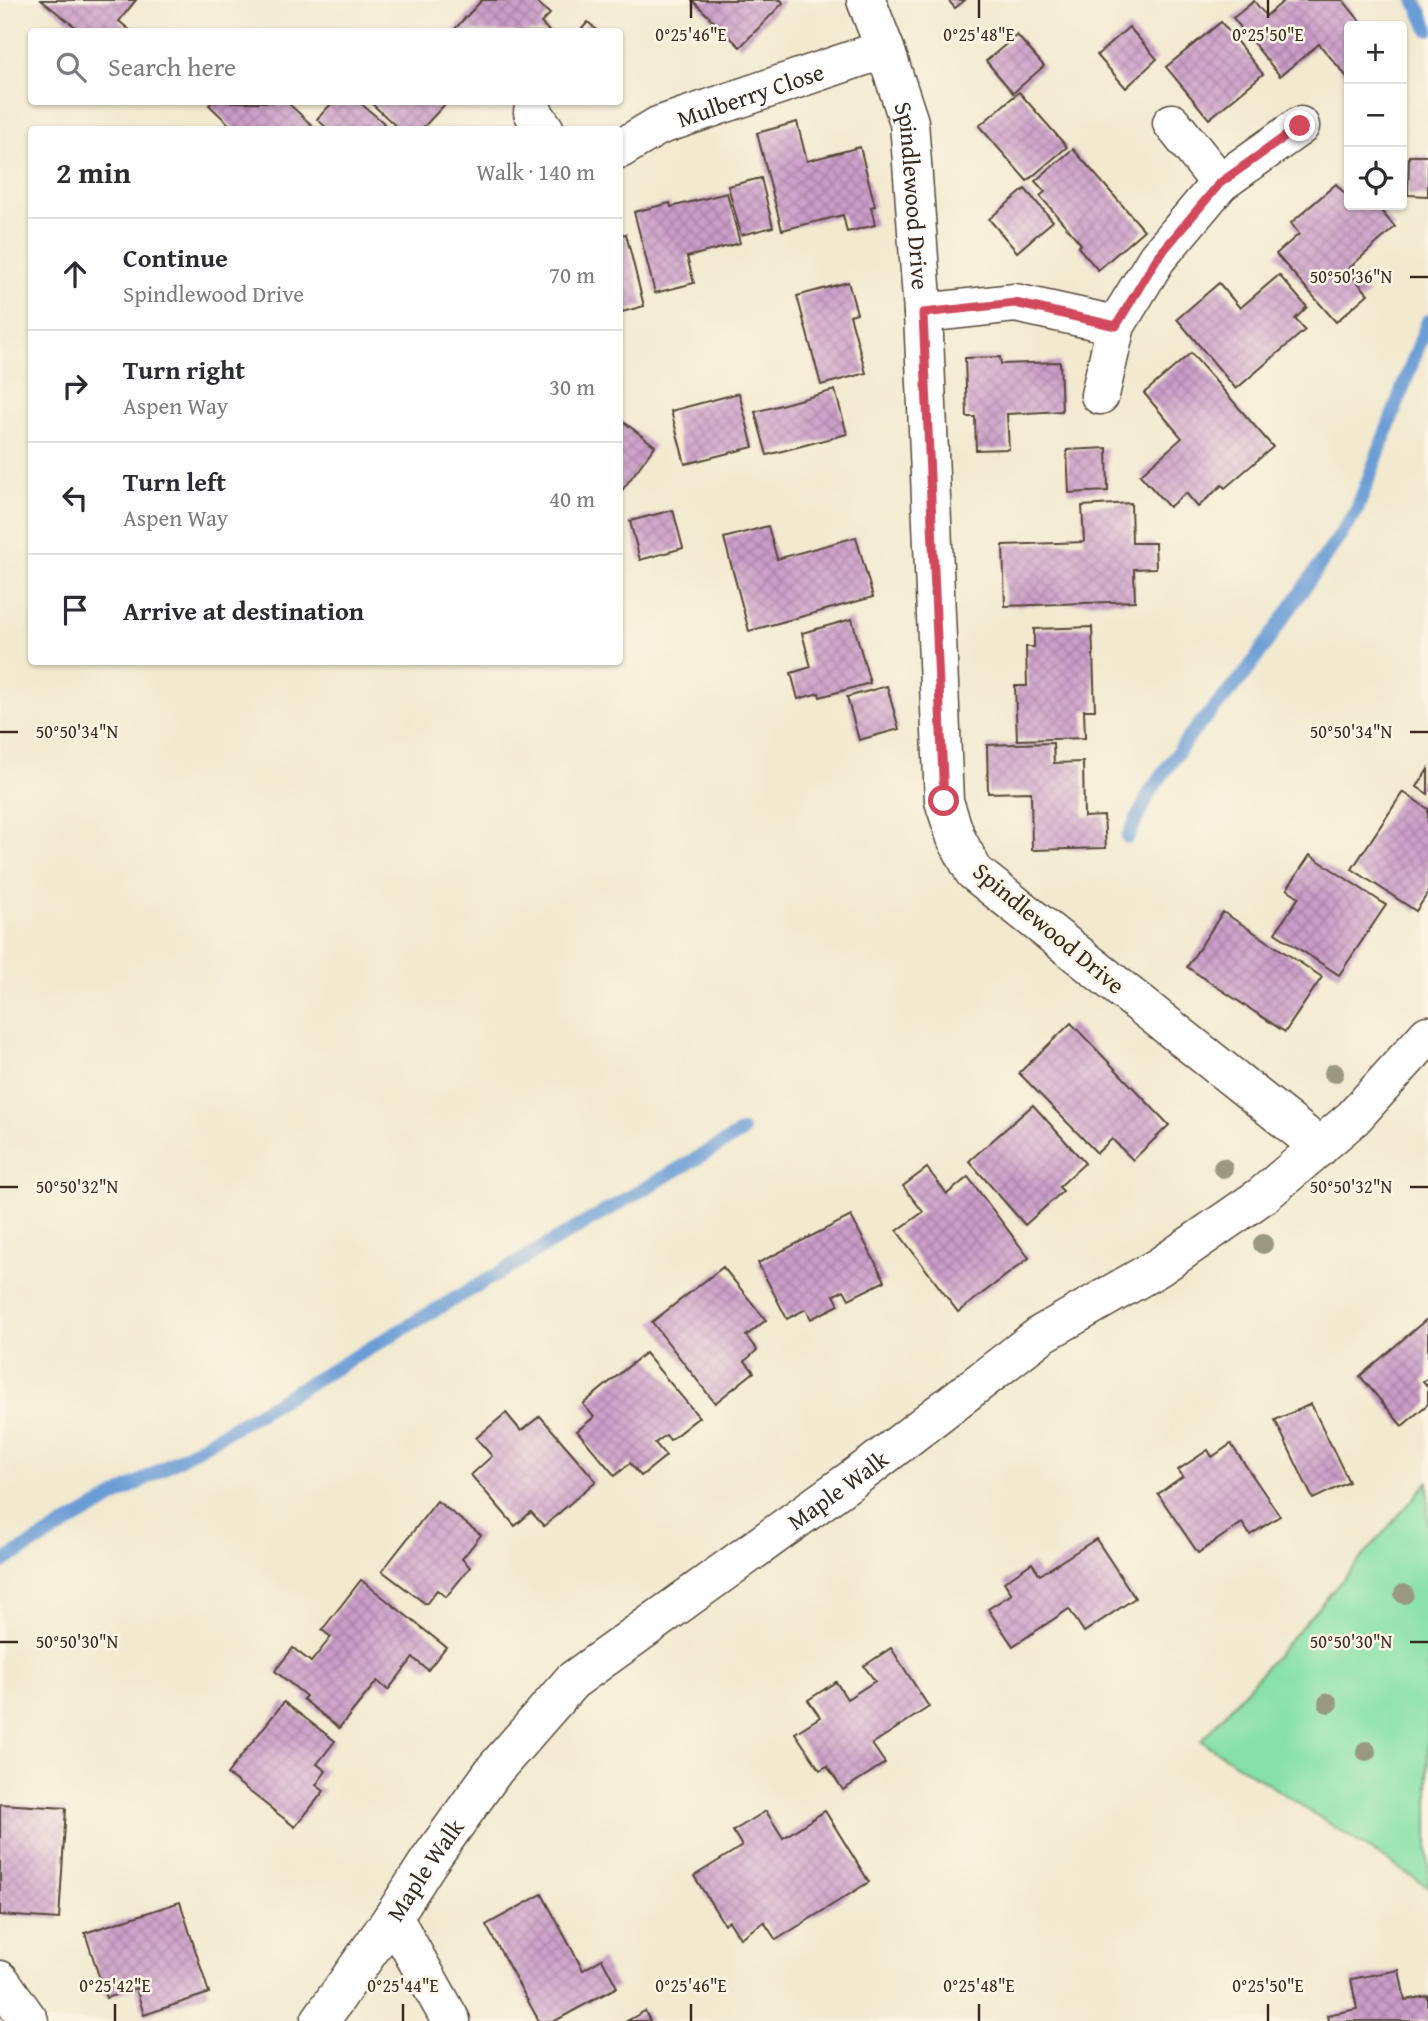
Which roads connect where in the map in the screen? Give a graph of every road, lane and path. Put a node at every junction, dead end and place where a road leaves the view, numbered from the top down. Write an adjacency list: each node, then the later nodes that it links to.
1 (866, 0): 2 (street, Spindlewood Drive)
2 (885, 49): 5 (street, Mulberry Close); 7 (street, Spindlewood Drive)
3 (1172, 123): 6 (street)
4 (1300, 126): 6 (street)
5 (623, 147)
6 (1220, 183): 8 (street)
7 (923, 313): 8 (street); 11 (street, Spindlewood Drive)
8 (1116, 326): 9 (street)
9 (1100, 395)
10 (1428, 1035): 11 (street, Maple Walk)
11 (1320, 1147): 12 (street, Maple Walk)
12 (393, 1917): 13 (street, Maple Walk); 14 (street)
13 (320, 2021)
14 (451, 2021)

